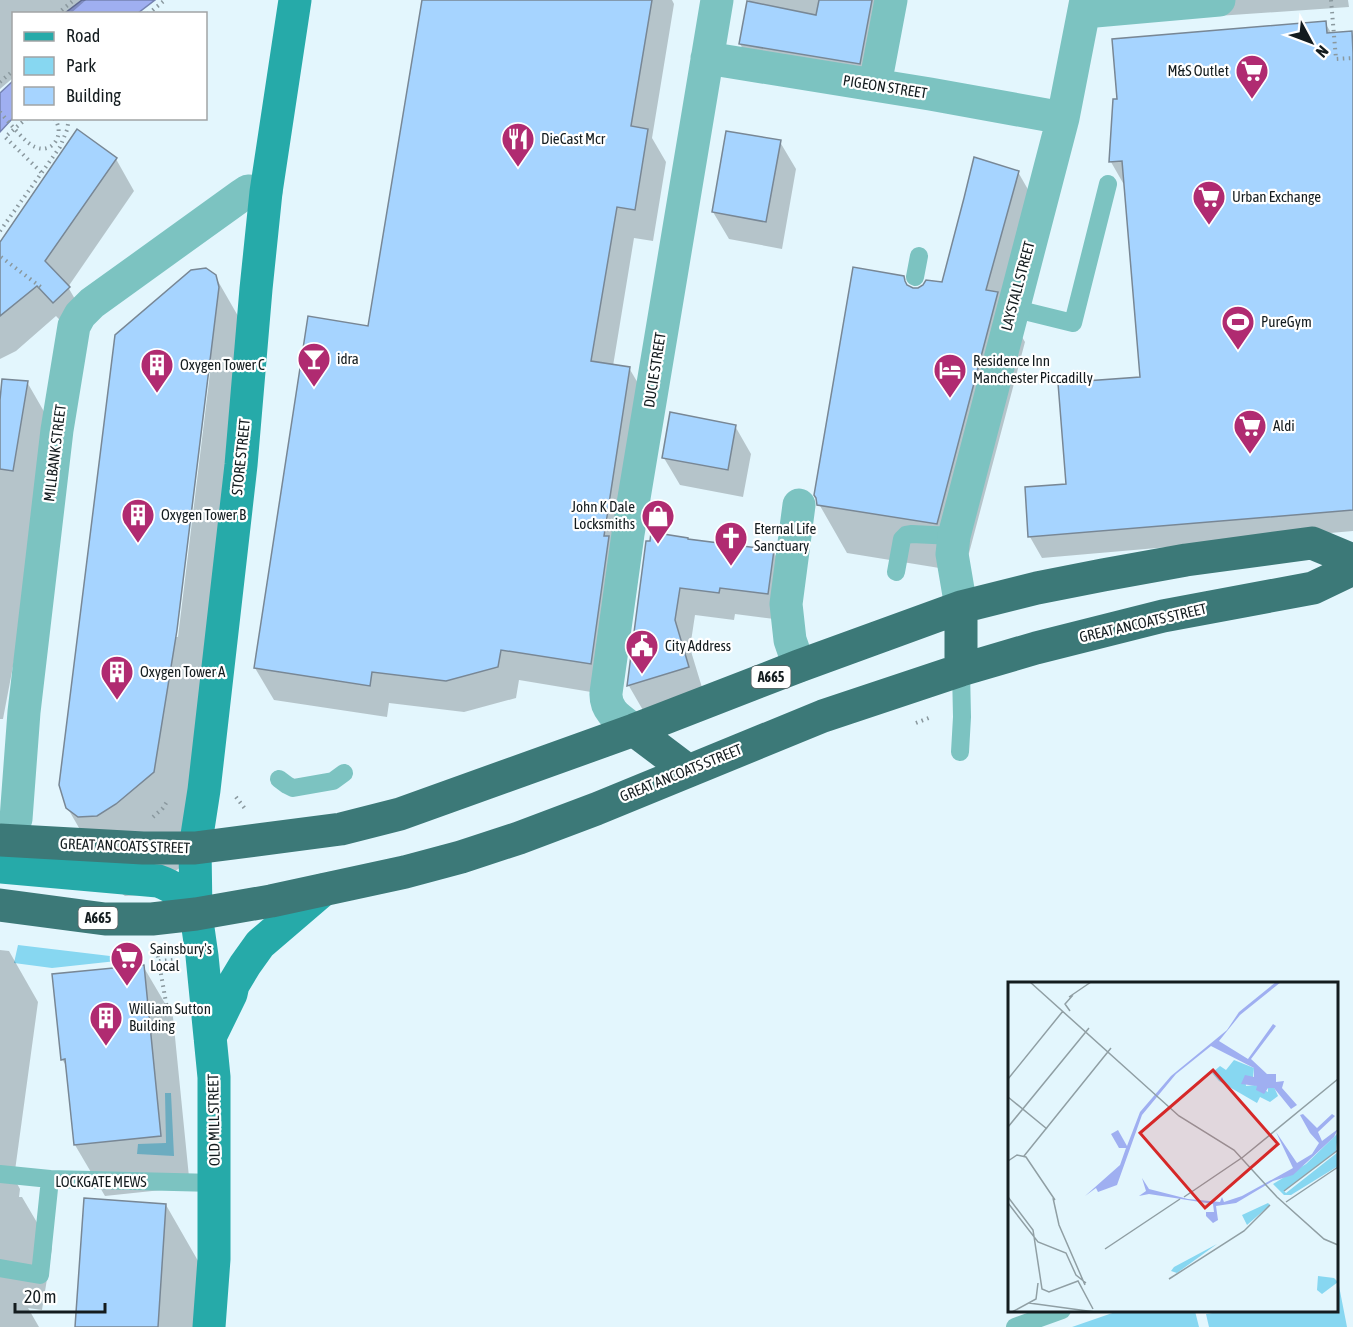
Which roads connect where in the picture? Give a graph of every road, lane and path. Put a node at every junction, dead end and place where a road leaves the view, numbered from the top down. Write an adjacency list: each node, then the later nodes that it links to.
1 (74, 0): 9 (path)
2 (165, 0): 10 (path)
3 (295, 0): 23 (street, STORE STREET)
4 (717, 0): 11 (street, DUCIE STREET)
5 (891, 0): 15 (street)
6 (1220, 0): 8 (street)
7 (1331, 0): 12 (path)
8 (1085, 6): 17 (street, LAYSTALL STREET)
9 (59, 12)
10 (150, 12)
11 (707, 58): 15 (street, PIGEON STREET); 40 (street, DUCIE STREET)
12 (1353, 58)
13 (12, 72): 14 (path)
14 (0, 82)
15 (875, 85): 17 (street, PIGEON STREET)
16 (0, 112): 19 (path, bridge)
17 (1063, 118): 29 (street, LAYSTALL STREET)
18 (25, 120): 21 (path)
19 (55, 120)
20 (69, 120): 21 (path)
21 (42, 173): 24 (path)
22 (1108, 184): 29 (lane)
23 (266, 192): 49 (street, MILLBANK STREET); 50 (street, STORE STREET)
24 (0, 231)
25 (919, 256): 27 (lane)
26 (1, 257): 28 (path)
27 (915, 278)
28 (42, 288)
29 (1012, 308): 31 (street, LAYSTALL STREET)
30 (799, 505): 36 (street)
31 (954, 536): 34 (lane); 35 (street, LAYSTALL STREET)
32 (1353, 560): 35 (highway, GREAT ANCOATS STREET / A665)
33 (1353, 569): 37 (highway, GREAT ANCOATS STREET / A665)
34 (896, 572)
35 (961, 607): 36 (highway, GREAT ANCOATS STREET / A665); 37 (highway)
36 (799, 666): 40 (highway, GREAT ANCOATS STREET / A665)
37 (961, 670): 41 (lane); 42 (highway, GREAT ANCOATS STREET / A665)
38 (931, 717): 39 (path)
39 (916, 723)
40 (634, 730): 42 (highway); 50 (highway, GREAT ANCOATS STREET / A665)
41 (960, 752)
42 (687, 770): 52 (highway, GREAT ANCOATS STREET / A665)
43 (344, 773): 44 (lane)
44 (279, 779)
45 (234, 790): 47 (path)
46 (171, 797): 48 (path)
47 (254, 815)
48 (147, 821)
49 (8, 830): 50 (highway, GREAT ANCOATS STREET / A665)
50 (195, 848): 54 (street, STORE STREET)
51 (0, 867): 54 (street)
52 (323, 890): 54 (highway, GREAT ANCOATS STREET / A665); 57 (street)
53 (0, 905): 54 (highway, GREAT ANCOATS STREET / A665)
54 (196, 914): 57 (street, OLD MILL STREET)
55 (152, 948): 56 (path)
56 (168, 1014)
57 (210, 1037): 60 (street, OLD MILL STREET)
58 (0, 1174): 59 (lane)
59 (50, 1179): 60 (lane, LOCKGATE MEWS); 61 (lane, LOCKGATE MEWS)
60 (215, 1183): 63 (street, OLD MILL STREET)
61 (0, 1268)
62 (1059, 1312): 64 (lane)
63 (209, 1327)
64 (1015, 1327)

